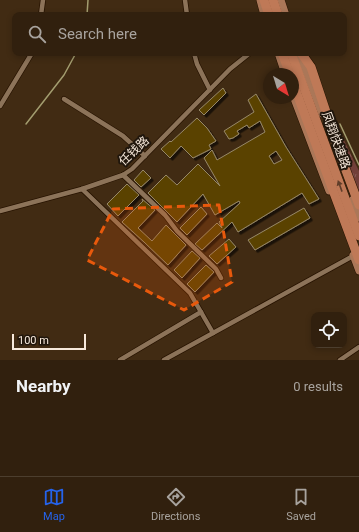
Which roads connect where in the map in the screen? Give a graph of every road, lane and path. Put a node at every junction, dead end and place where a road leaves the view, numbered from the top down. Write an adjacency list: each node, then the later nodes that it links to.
1 (44, 0): 7 (street)
2 (185, 0): 8 (street)
3 (260, 0): 9 (main road)
4 (264, 0): 10 (highway)
5 (273, 0): 11 (highway)
6 (281, 0): 12 (main road)
7 (42, 12)
8 (187, 12)
9 (263, 12)
10 (268, 12)
11 (277, 12)
12 (285, 12)
13 (30, 56): 27 (street)
14 (195, 56): 23 (street)
15 (246, 56): 23 (street, 任钱路)
16 (279, 56): 21 (main road)
17 (283, 56): 22 (highway)
18 (292, 56): 34 (highway, 凤翔快速路, one-way to 18)
19 (301, 56): 33 (main road)
20 (303, 56): 31 (highway)
21 (283, 68)
22 (288, 68)
23 (210, 90): 28 (street, 任钱路)
24 (64, 99): 28 (street)
25 (299, 100): 35 (highway, 凤翔快速路)
26 (296, 104): 35 (main road)
27 (0, 106)
28 (145, 156): 29 (street, 任钱路)
29 (123, 175): 30 (street, 任钱路); 37 (street)
30 (82, 188): 32 (street, 任钱路); 38 (street)
31 (359, 205)
32 (0, 211)
33 (359, 218)
34 (359, 236)
35 (356, 258): 36 (main road); 39 (street)
36 (359, 271)
37 (221, 278)
38 (201, 312): 39 (street); 41 (street)
39 (213, 333): 42 (street)
40 (359, 347): 43 (street)
41 (120, 360)
42 (164, 360)
43 (340, 360)

